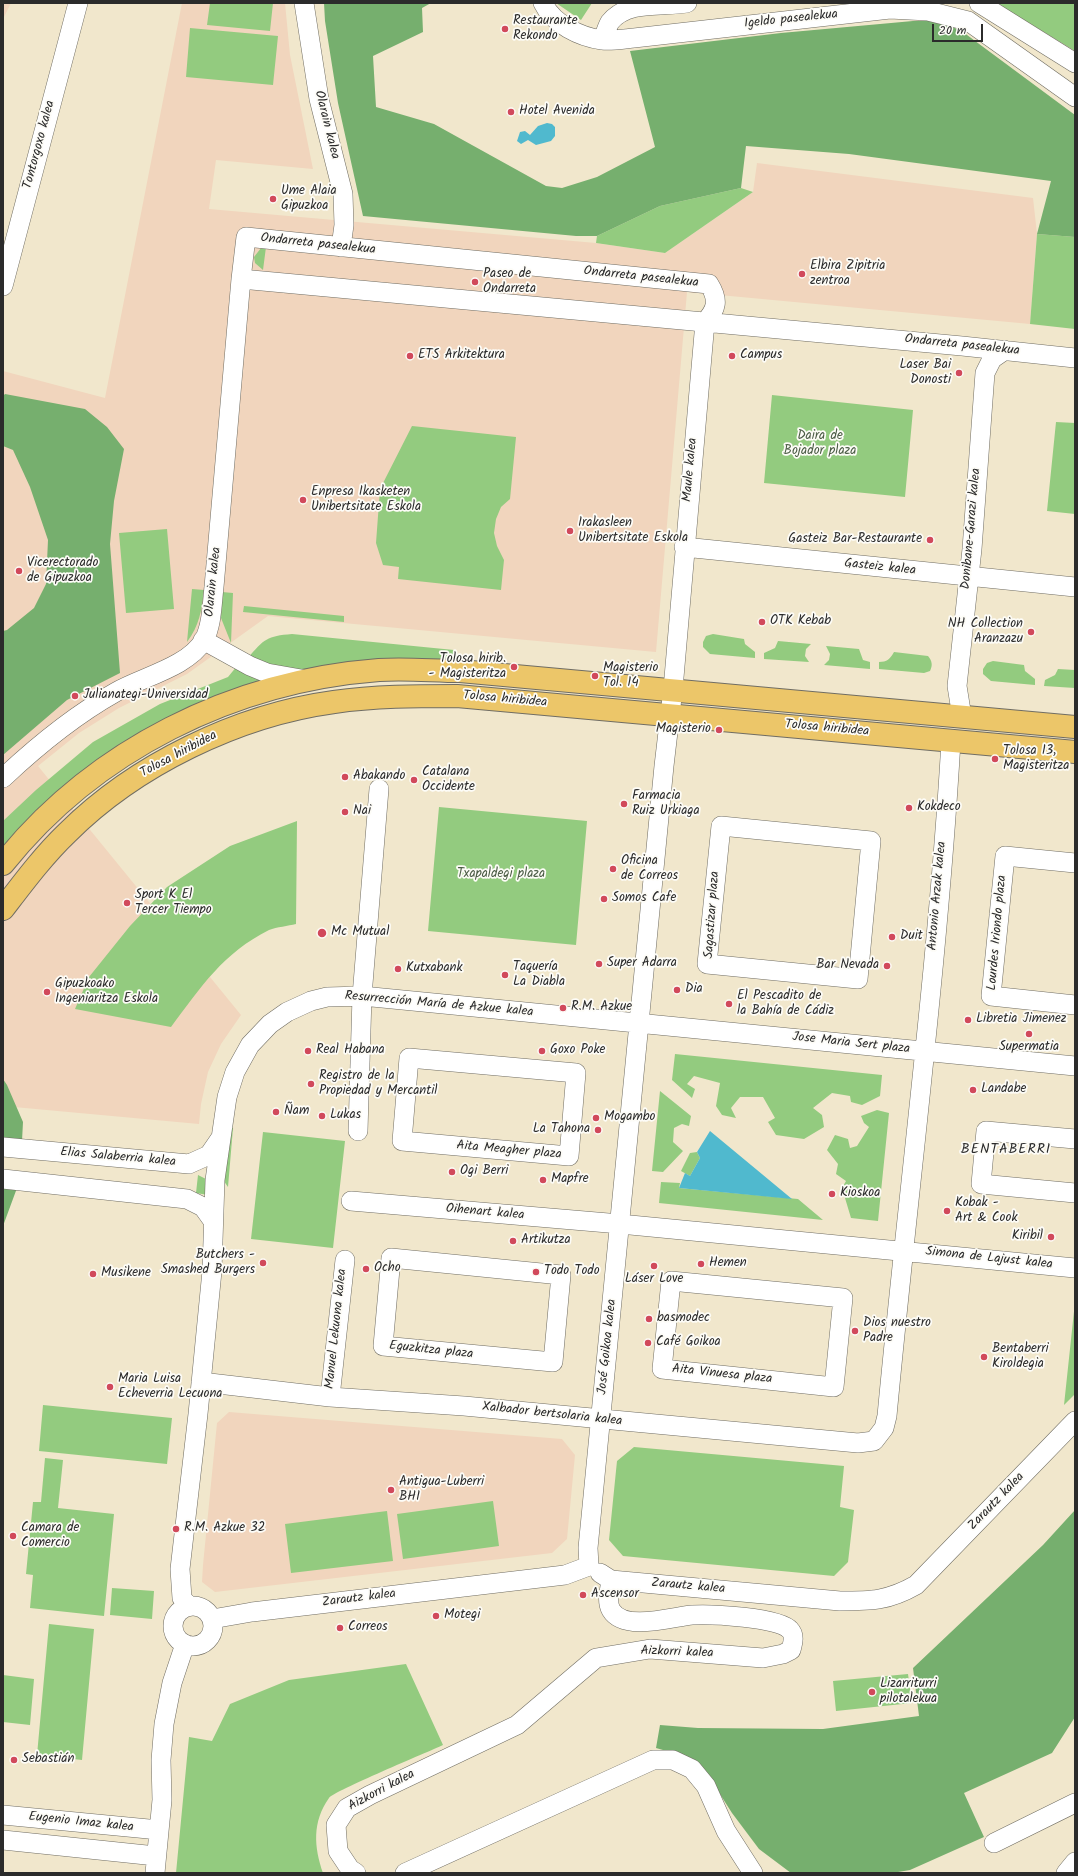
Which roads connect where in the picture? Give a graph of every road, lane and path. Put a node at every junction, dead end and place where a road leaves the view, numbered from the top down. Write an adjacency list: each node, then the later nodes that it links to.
1 (78, 3): 12 (street, Tontorgoxo kalea)
2 (304, 3): 10 (street, Olarain kalea)
3 (543, 3): 7 (street, Igeldo pasealekua)
4 (687, 3): 7 (street)
5 (979, 3): 8 (street)
6 (934, 7): 7 (street, Igeldo pasealekua); 9 (street, Igeldo pasealekua)
7 (603, 40)
8 (1075, 63)
9 (1075, 97)
10 (341, 248): 11 (street, Ondarreta pasealekua); 13 (street, Ondarreta pasealekua)
11 (241, 278): 13 (street, Ondarreta pasealekua); 19 (street, Olarain kalea)
12 (3, 286)
13 (705, 322): 14 (street, Ondarreta pasealekua); 16 (street, Maule kalea)
14 (1005, 350): 15 (street, Ondarreta pasealekua); 17 (street, Donibane-Garazi kalea)
15 (1075, 358)
16 (684, 547): 17 (street, Gasteiz kalea); 21 (street, Maule kalea)
17 (968, 577): 18 (street, Gasteiz kalea); 23 (street, Donibane-Garazi kalea)
18 (1075, 587)
19 (204, 640): 20 (street); 27 (street, Olarain kalea)
20 (307, 680): 21 (main road, Tolosa hiribidea); 31 (main road, Tolosa hiribidea)
21 (673, 689): 22 (street, Maule kalea); 23 (main road, Tolosa hiribidea)
22 (670, 714): 25 (main road, Tolosa hiribidea); 32 (main road, Tolosa hiribidea); 35 (street, Maule kalea)
23 (962, 717): 24 (main road, Tolosa hiribidea)
24 (1075, 727)
25 (951, 740): 26 (main road, Tolosa hiribidea); 36 (street, Antonio Arzak kalea)
26 (1075, 752)
27 (3, 778)
28 (378, 789): 33 (street)
29 (871, 841): 29 (street, Sagastizar plaza)
30 (1075, 863): 34 (street, Lourdes Iriondo plaza)
31 (3, 864)
32 (3, 909)
33 (362, 996): 35 (street, Resurrección María de Azkue kalea); 39 (street); 40 (street, Resurrección María de Azkue kalea)
34 (1075, 1005)
35 (640, 1023): 36 (street, Jose Maria Sert plaza); 49 (street)
36 (924, 1052): 38 (street); 50 (street, Jose Maria Sert plaza)
37 (409, 1058): 37 (street, Aita Meagher plaza)
38 (1075, 1066)
39 (358, 1132)
40 (221, 1138): 43 (street, Elias Salaberria kalea); 45 (street, Resurrección María de Azkue kalea)
41 (1075, 1139): 46 (street)
42 (3, 1147): 43 (street, Elias Salaberria kalea)
43 (189, 1164): 45 (street, Resurrección María de Azkue kalea)
44 (3, 1179): 48 (street)
45 (215, 1180): 48 (street, Resurrección María de Azkue kalea); 53 (street, Resurrección María de Azkue kalea)
46 (1075, 1193)
47 (350, 1201): 49 (street, Oihenart kalea)
48 (213, 1221): 53 (street, Resurrección María de Azkue kalea)
49 (620, 1224): 50 (street); 59 (street, José Goikoa kalea)
50 (903, 1250): 52 (street, Simona de Lajust kalea); 58 (street, Jose Maria Sert plaza)
51 (344, 1260): 57 (street, Manuel Lekuona kalea)
52 (1075, 1268)
53 (212, 1271): 56 (street, Resurrección María de Azkue kalea)
54 (561, 1274): 54 (street, Eguzkitza plaza)
55 (843, 1298): 55 (street, Aita Vinuesa plaza)
56 (201, 1382): 57 (street, Xalbador bertsolaria kalea); 63 (street, Resurrección María de Azkue kalea)
57 (330, 1397): 59 (street, Xalbador bertsolaria kalea)
58 (887, 1416): 59 (street, Xalbador bertsolaria kalea)
59 (601, 1420): 61 (street, José Goikoa kalea)
60 (1075, 1421): 62 (street, Zarautz kalea)
61 (589, 1566): 62 (street, Zarautz kalea); 64 (street, Zarautz kalea)
62 (611, 1580): 73 (street, Aizkorri kalea)
63 (188, 1606): 64 (street); 65 (street)
64 (212, 1619): 65 (street)
65 (184, 1644): 68 (street)
66 (1075, 1803): 70 (street)
67 (3, 1815): 68 (street, Eugenio Imaz kalea)
68 (159, 1830): 72 (street)
69 (3, 1840): 72 (street, Eugenio Imaz kalea)
70 (994, 1843)
71 (1075, 1862): 76 (street)
72 (156, 1865)
73 (356, 1873)
74 (405, 1873): 75 (street)
75 (753, 1873)
76 (1066, 1873)

